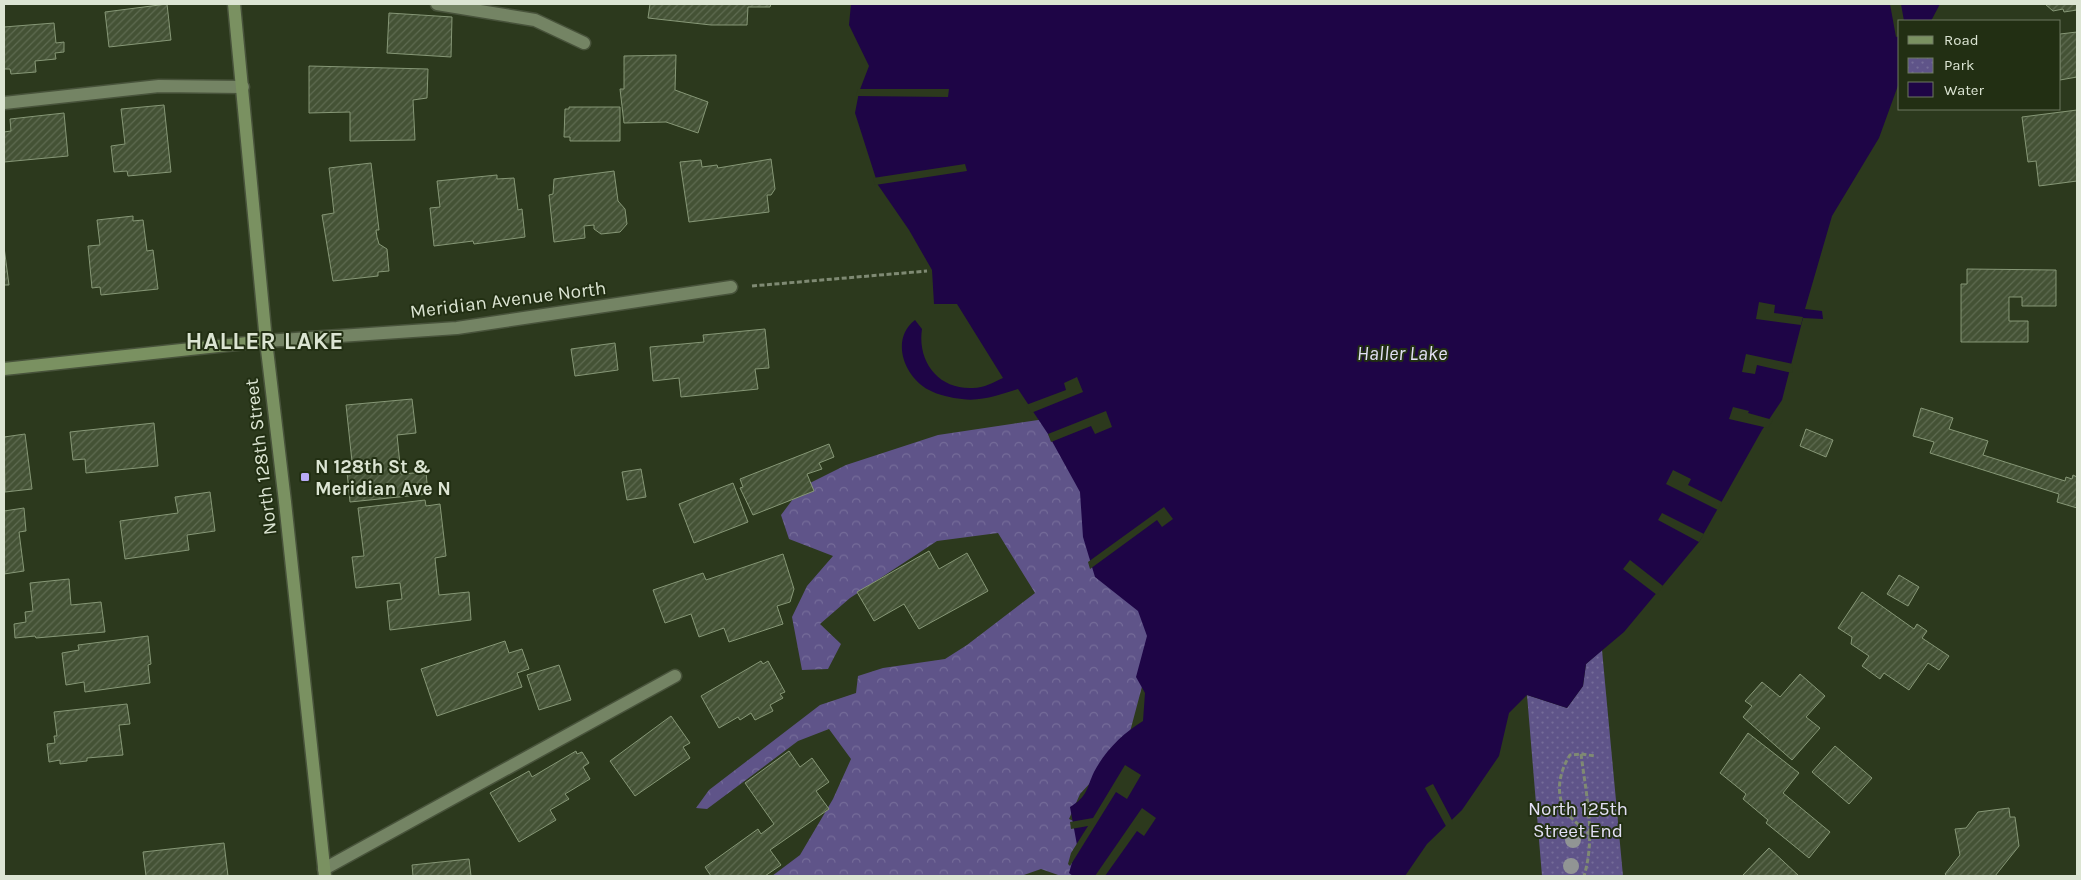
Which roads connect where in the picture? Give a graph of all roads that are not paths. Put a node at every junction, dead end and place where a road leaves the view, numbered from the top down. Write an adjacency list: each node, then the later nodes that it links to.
1 (234, 4): 4 (street, North 128th Street)
2 (437, 4): 3 (street)
3 (584, 43)
4 (243, 87): 5 (street); 7 (street, North 128th Street)
5 (4, 102)
6 (731, 287): 7 (street, Meridian Avenue North)
7 (266, 340): 8 (street, Meridian Avenue North); 10 (street, North 128th Street)
8 (4, 368)
9 (675, 676): 10 (street)
10 (324, 873)

